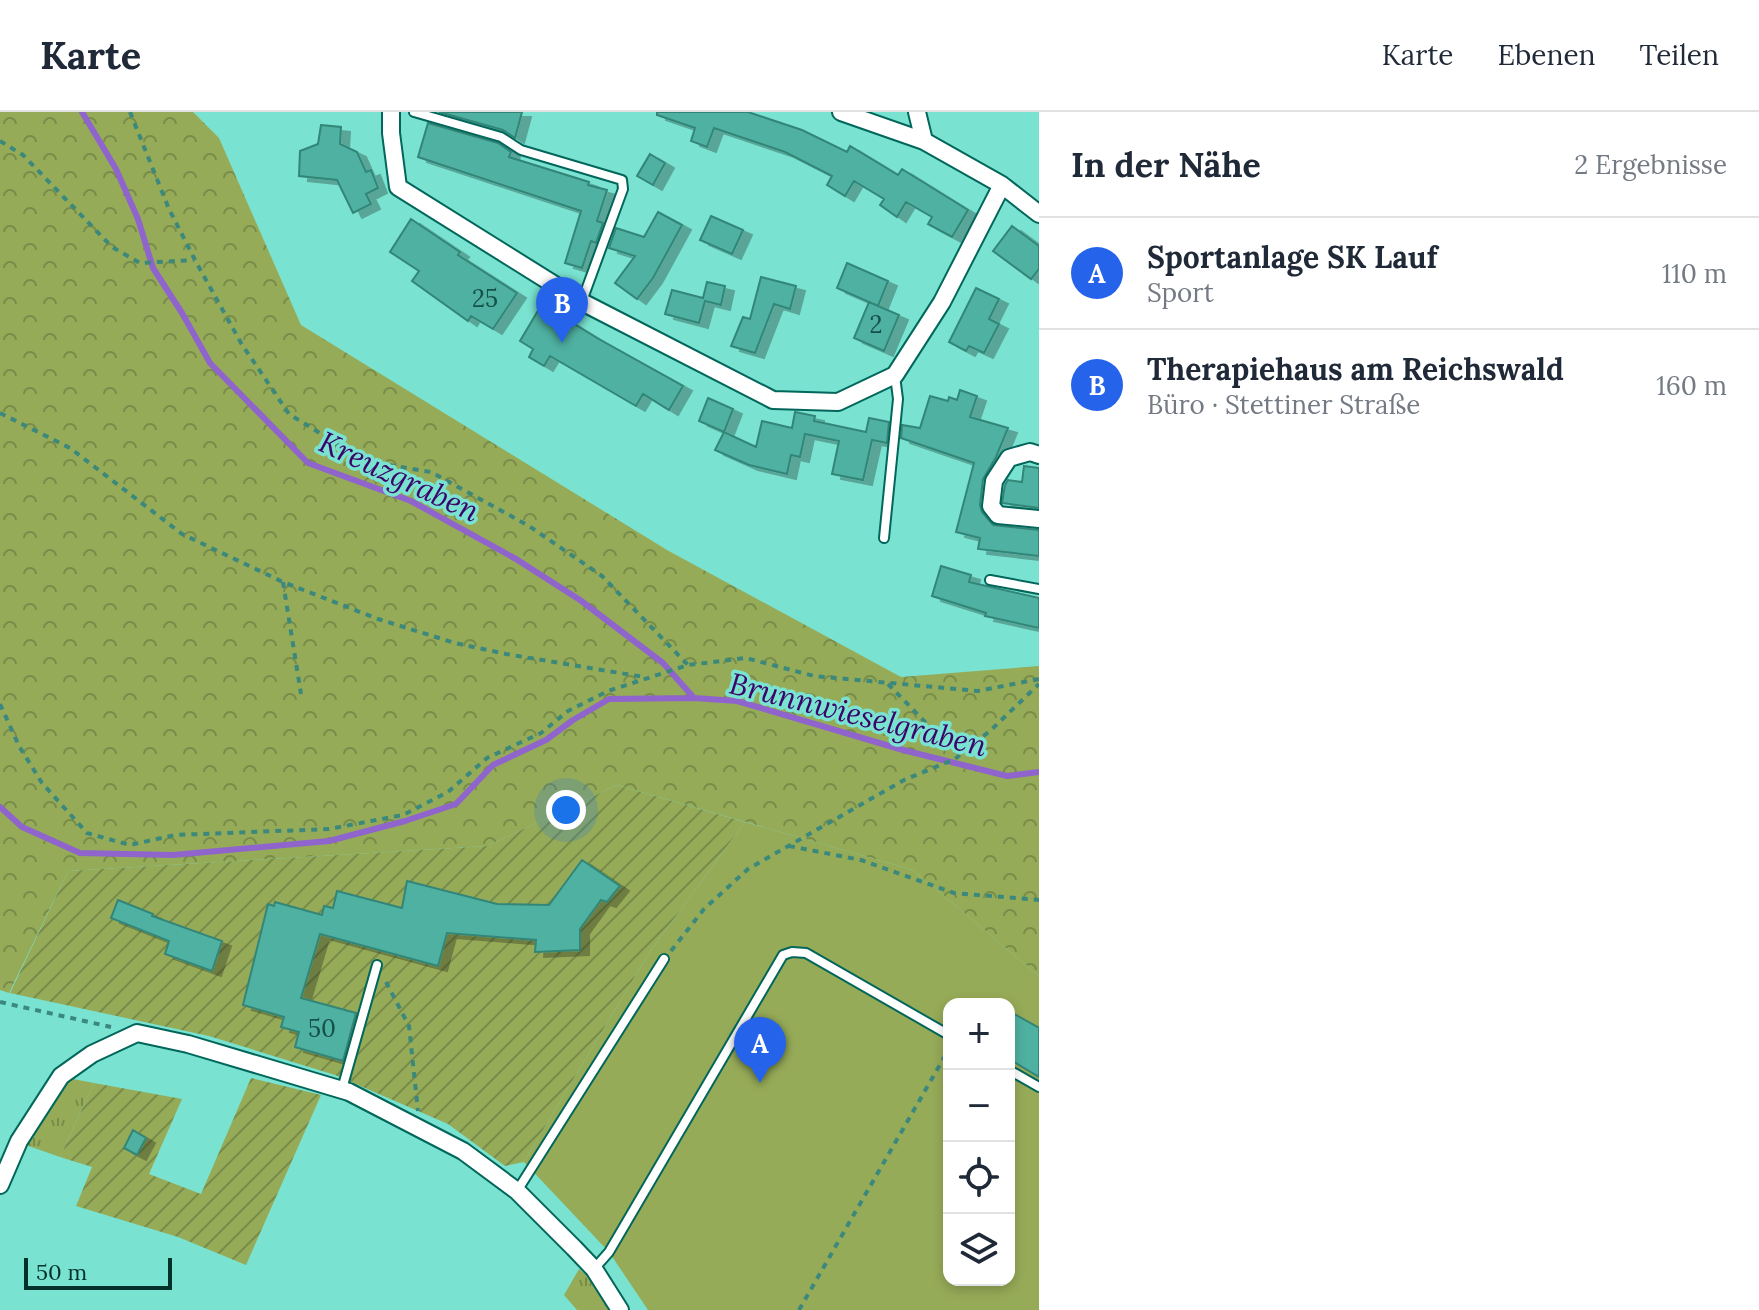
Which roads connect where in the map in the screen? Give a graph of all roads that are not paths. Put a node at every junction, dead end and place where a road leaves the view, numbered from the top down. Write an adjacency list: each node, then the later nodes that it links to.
1 (391, 112): 8 (street)
2 (414, 112): 8 (lane)
3 (841, 112): 5 (street)
4 (917, 112): 5 (street)
5 (924, 141): 6 (street)
6 (1002, 185): 7 (street); 9 (street)
7 (1039, 214)
8 (582, 302): 9 (street)
9 (895, 375): 12 (lane)
10 (1039, 455): 11 (street)
11 (1039, 519)
12 (884, 538)
13 (990, 580): 14 (lane)
14 (1039, 589)
15 (664, 959): 22 (lane)
16 (377, 965): 20 (lane)
17 (943, 1032): 23 (lane)
18 (1015, 1073): 19 (lane)
19 (1039, 1087)
20 (342, 1090): 21 (street); 22 (street)
21 (0, 1185)
22 (517, 1191): 23 (street)
23 (594, 1269): 24 (street)
24 (620, 1310)

